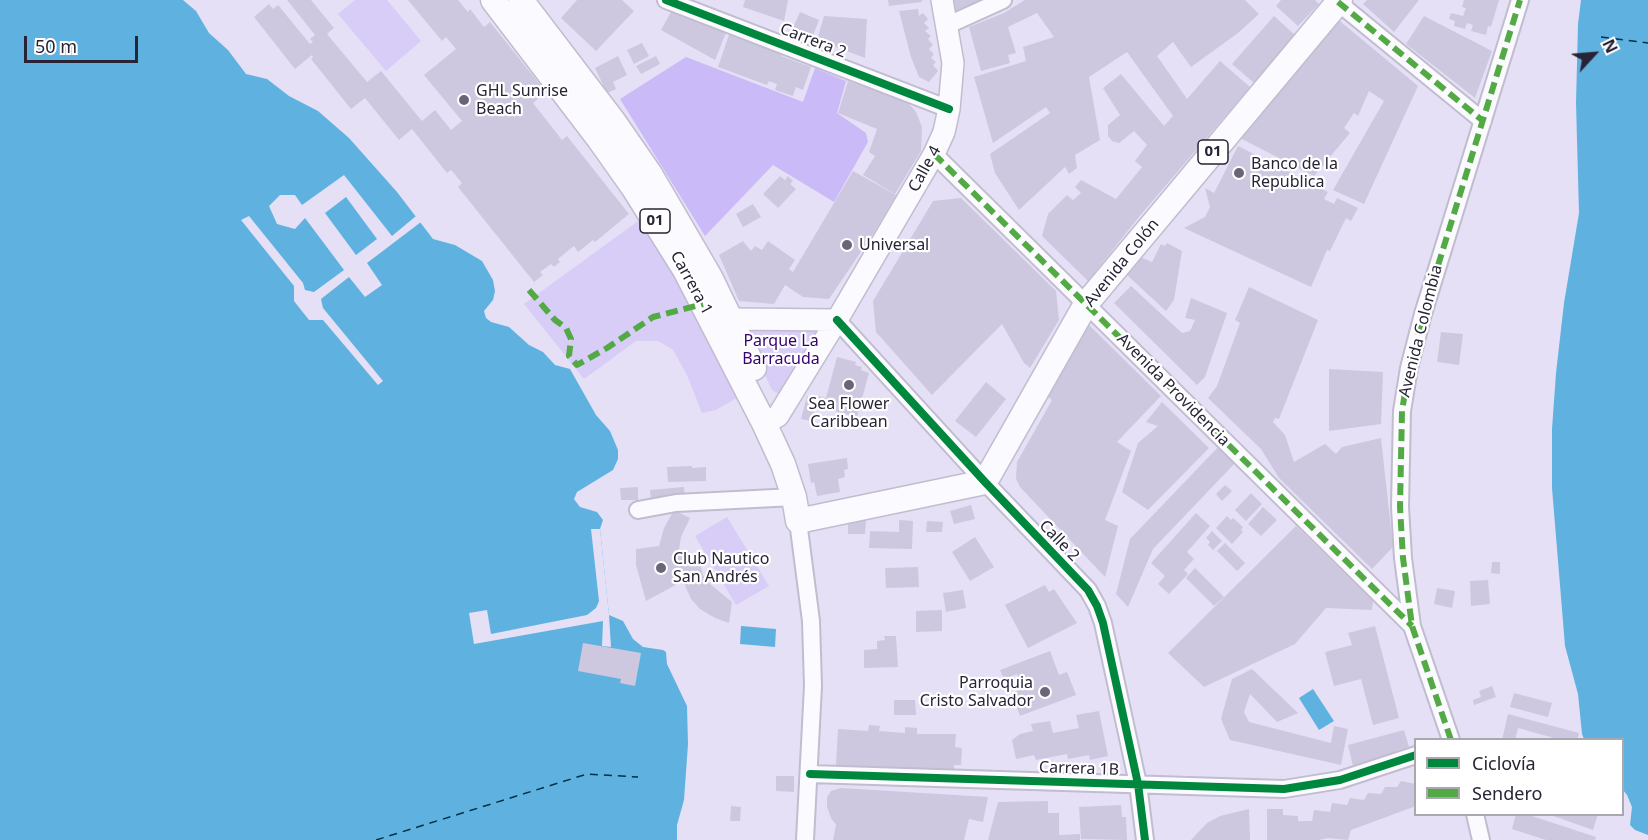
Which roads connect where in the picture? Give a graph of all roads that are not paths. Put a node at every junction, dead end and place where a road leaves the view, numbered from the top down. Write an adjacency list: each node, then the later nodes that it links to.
1 (493, 0): 14 (highway, Carrera 1 / 01)
2 (521, 0): 14 (highway, Carrera 1 / 01)
3 (666, 0): 9 (street, Carrera 2)
4 (942, 0): 8 (main road, Calle 4)
5 (1003, 0): 8 (street)
6 (1520, 0): 10 (street, Avenida Colombia)
7 (1338, 1): 10 (street); 12 (highway, Avenida Colón / 01)
8 (948, 26): 9 (main road, Calle 4)
9 (949, 109): 11 (main road, Calle 4)
10 (1483, 121): 20 (street, Avenida Colombia)
11 (934, 154): 12 (street, Avenida Providencia); 13 (main road, Calle 4)
12 (1086, 304): 16 (highway, Avenida Colón / 01); 20 (street, Avenida Providencia)
13 (837, 320): 14 (main road); 15 (main road, Calle 4); 16 (street, Calle 2)
14 (722, 323): 15 (highway, Carrera 1 / 01)
15 (771, 420): 17 (highway, Carrera 1 / 01)
16 (985, 483): 19 (highway); 24 (street, Calle 2)
17 (794, 497): 18 (street); 19 (highway, Carrera 1 / 01)
18 (638, 510)
19 (798, 521): 23 (street, Carrera 1)
20 (1412, 626): 21 (street, Avenida Colombia)
21 (1450, 738)
22 (1414, 756): 24 (street, Carrera 1B)
23 (810, 774): 24 (street, Carrera 1B); 26 (street, Carrera 1)
24 (1138, 784): 27 (street, Calle 2)
25 (1475, 816): 28 (street)
26 (805, 840)
27 (1145, 840)
28 (1481, 840)

